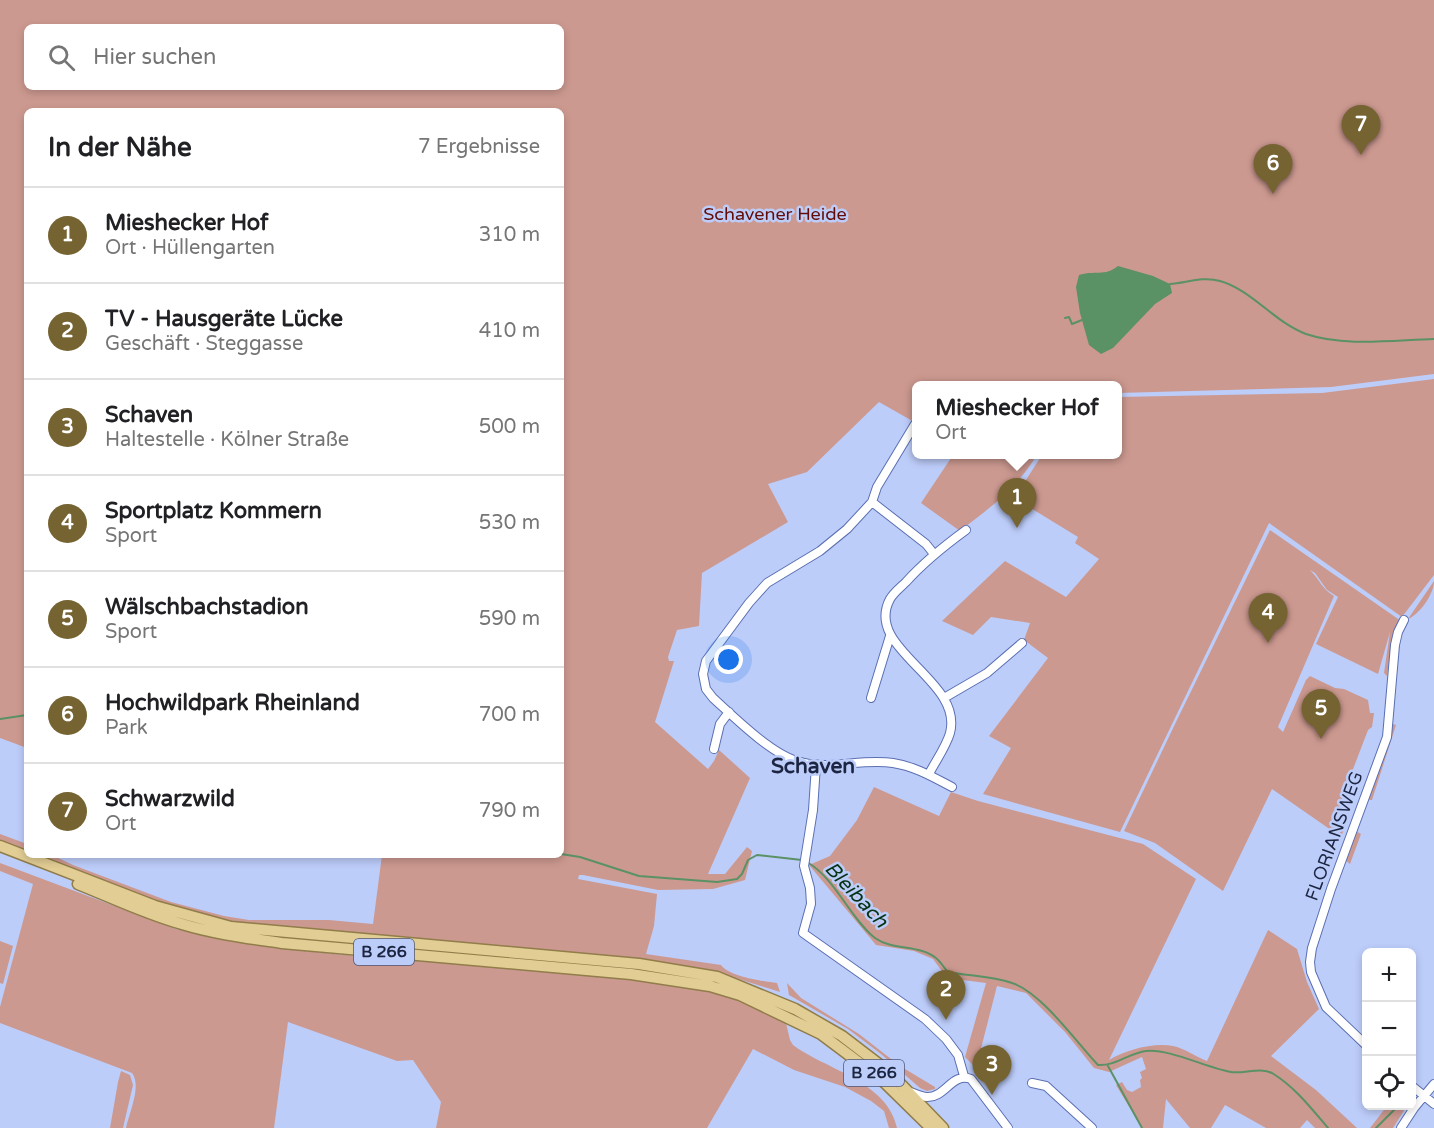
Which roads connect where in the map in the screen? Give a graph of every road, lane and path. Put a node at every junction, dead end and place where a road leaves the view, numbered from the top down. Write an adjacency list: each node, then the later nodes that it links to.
1 (912, 429): 2 (street)
2 (872, 502): 4 (street); 10 (street)
3 (966, 530): 4 (street)
4 (934, 554): 6 (street)
5 (1404, 620): 19 (street, FLORIANSWEG)
6 (890, 636): 8 (street); 9 (street)
7 (1022, 643): 9 (street)
8 (871, 698)
9 (944, 698): 13 (street)
10 (729, 712): 11 (street); 12 (street)
11 (714, 749)
12 (816, 765): 13 (street); 20 (street)
13 (929, 774): 14 (street)
14 (952, 787)
15 (0, 846): 17 (main road, B 266)
16 (0, 853): 27 (main road, B 266)
17 (24, 855)
18 (31, 858): 24 (main road, B 266)
19 (1362, 1041)
20 (964, 1077): 24 (street); 29 (street)
21 (1032, 1083): 30 (street)
22 (1434, 1084): 25 (street)
23 (1416, 1090): 25 (street)
24 (908, 1091): 28 (main road, B 266)
25 (1423, 1096): 26 (street); 31 (street)
26 (1434, 1104)
27 (931, 1128)
28 (944, 1128)
29 (1008, 1128)
30 (1092, 1128)
31 (1401, 1128)

